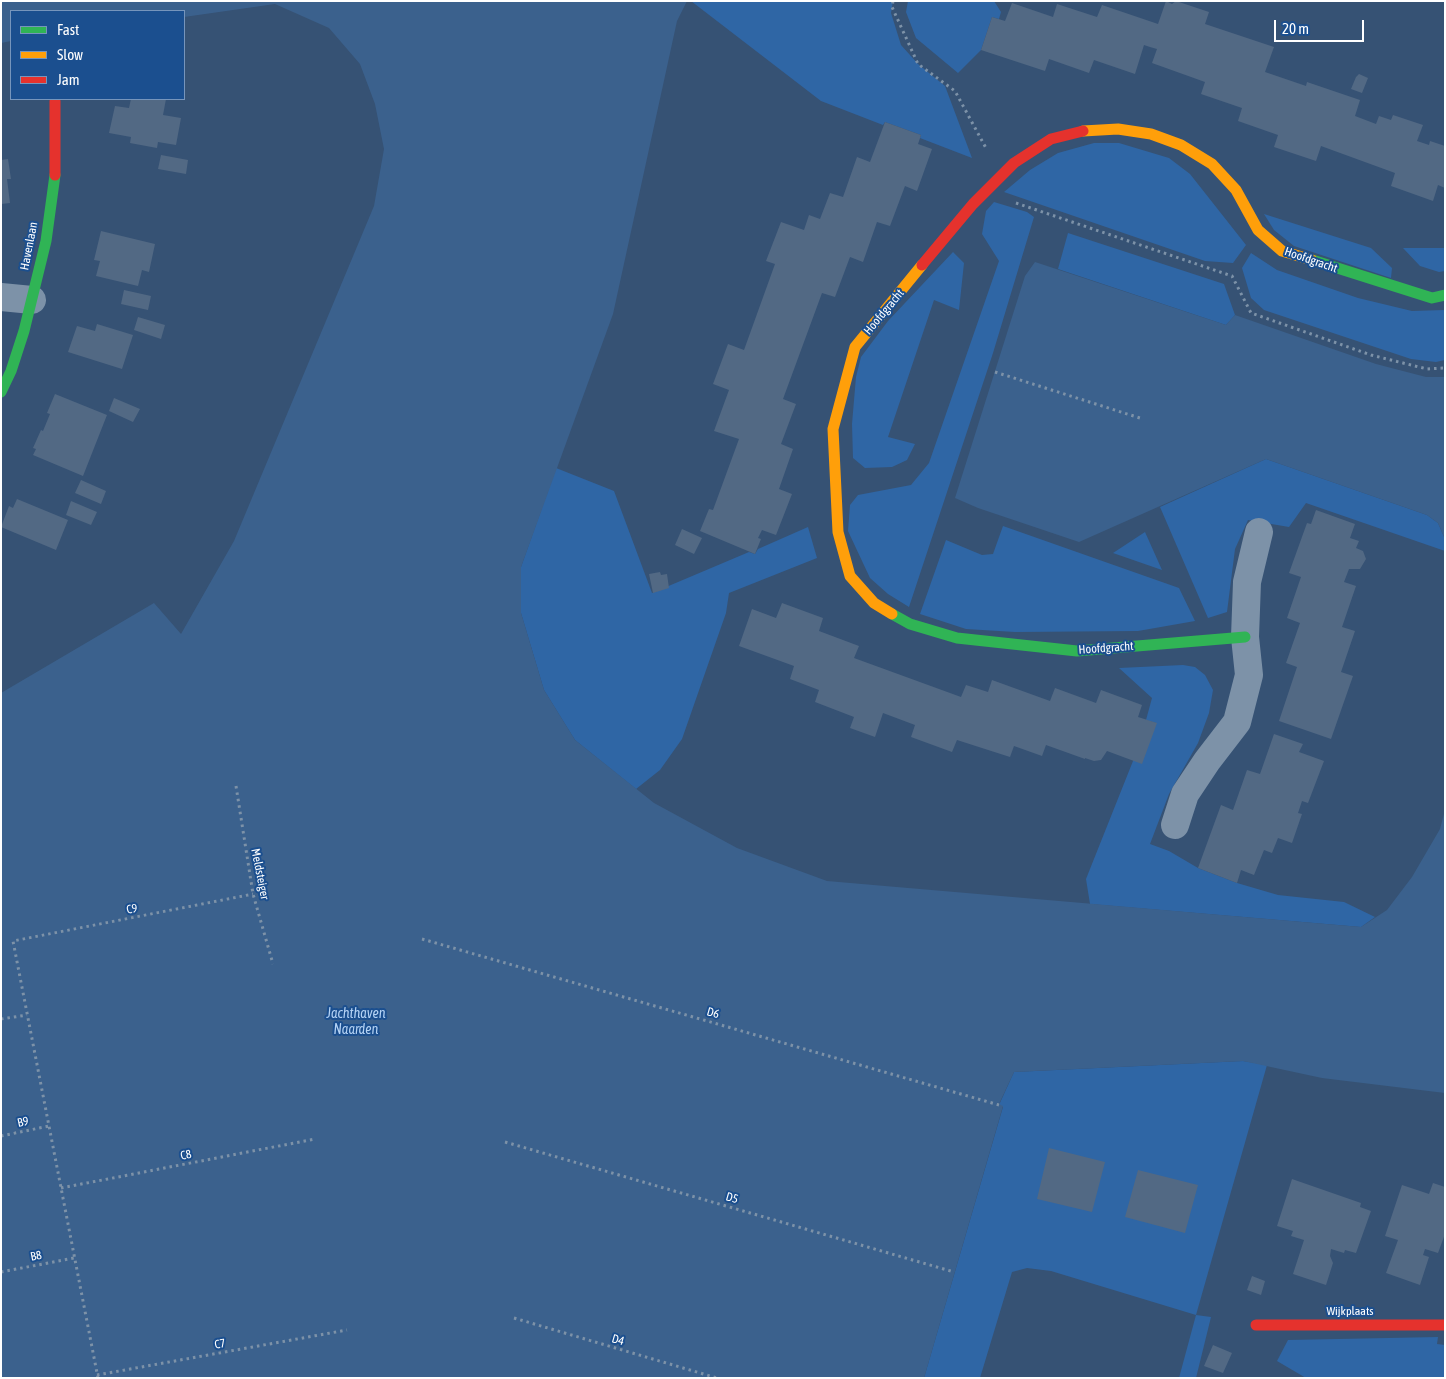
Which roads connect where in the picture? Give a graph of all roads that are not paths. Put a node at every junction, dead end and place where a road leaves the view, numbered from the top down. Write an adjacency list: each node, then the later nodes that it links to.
1 (55, 100): 4 (street, Havenlaan)
2 (1445, 295): 7 (street, Hoofdgracht)
3 (1, 297): 4 (street)
4 (32, 300): 5 (street, Havenlaan)
5 (1, 392)
6 (1259, 532): 7 (street)
7 (1245, 637): 8 (street)
8 (1176, 825)
9 (1256, 1325): 10 (street, Wijkplaats)
10 (1445, 1325)

